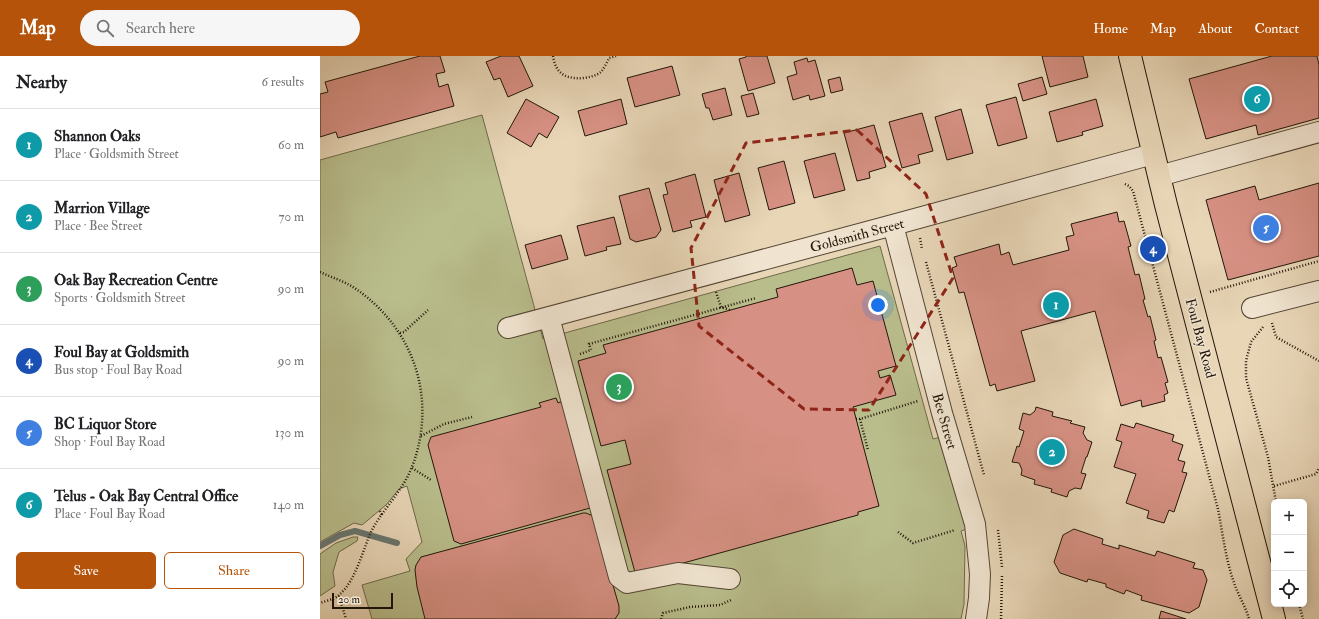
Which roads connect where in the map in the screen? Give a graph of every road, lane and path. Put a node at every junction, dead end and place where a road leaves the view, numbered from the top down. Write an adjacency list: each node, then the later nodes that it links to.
1 (553, 56): 2 (path)
2 (616, 56)
3 (1130, 56): 5 (main road, Foul Bay Road)
4 (1319, 132): 7 (street)
5 (1153, 154): 6 (street, Goldsmith Street); 7 (main road, Foul Bay Road)
6 (1123, 162): 9 (path); 10 (street, Goldsmith Street)
7 (1159, 176): 16 (main road, Foul Bay Road)
8 (1124, 183): 9 (path)
9 (1129, 186): 52 (path)
10 (895, 234): 11 (path); 23 (street, Goldsmith Street); 28 (street, Bee Street)
11 (924, 234)
12 (1319, 261): 14 (path)
13 (320, 272): 25 (path)
14 (1259, 278): 16 (path); 19 (path)
15 (1319, 291): 19 (street)
16 (1190, 297): 53 (main road, Foul Bay Road)
17 (756, 298): 20 (path)
18 (719, 302): 20 (path)
19 (1259, 306)
20 (721, 307): 22 (path); 26 (path)
21 (428, 310): 25 (path)
22 (730, 310)
23 (555, 316): 24 (street, Goldsmith Street); 26 (street)
24 (508, 328)
25 (400, 333): 32 (path)
26 (560, 360): 45 (street)
27 (1319, 361): 39 (path)
28 (936, 392): 31 (path); 51 (street, Bee Street)
29 (472, 417): 32 (path)
30 (856, 419): 31 (path)
31 (860, 419): 33 (path)
32 (421, 436): 34 (path)
33 (868, 450)
34 (412, 468): 38 (path); 42 (path)
35 (1319, 468): 36 (path)
36 (1316, 474): 37 (path); 39 (path)
37 (1319, 476)
38 (431, 480)
39 (1274, 486): 40 (path)
40 (1276, 499)
41 (380, 511): 42 (path)
42 (382, 515): 46 (path)
43 (898, 532): 44 (path)
44 (936, 536)
45 (733, 588): 50 (path)
46 (339, 596): 47 (path); 49 (path)
47 (320, 603)
48 (1300, 607): 54 (path)
49 (346, 619)
50 (661, 619)
51 (976, 619)
52 (1249, 619)
53 (1274, 619)
54 (1303, 619)

